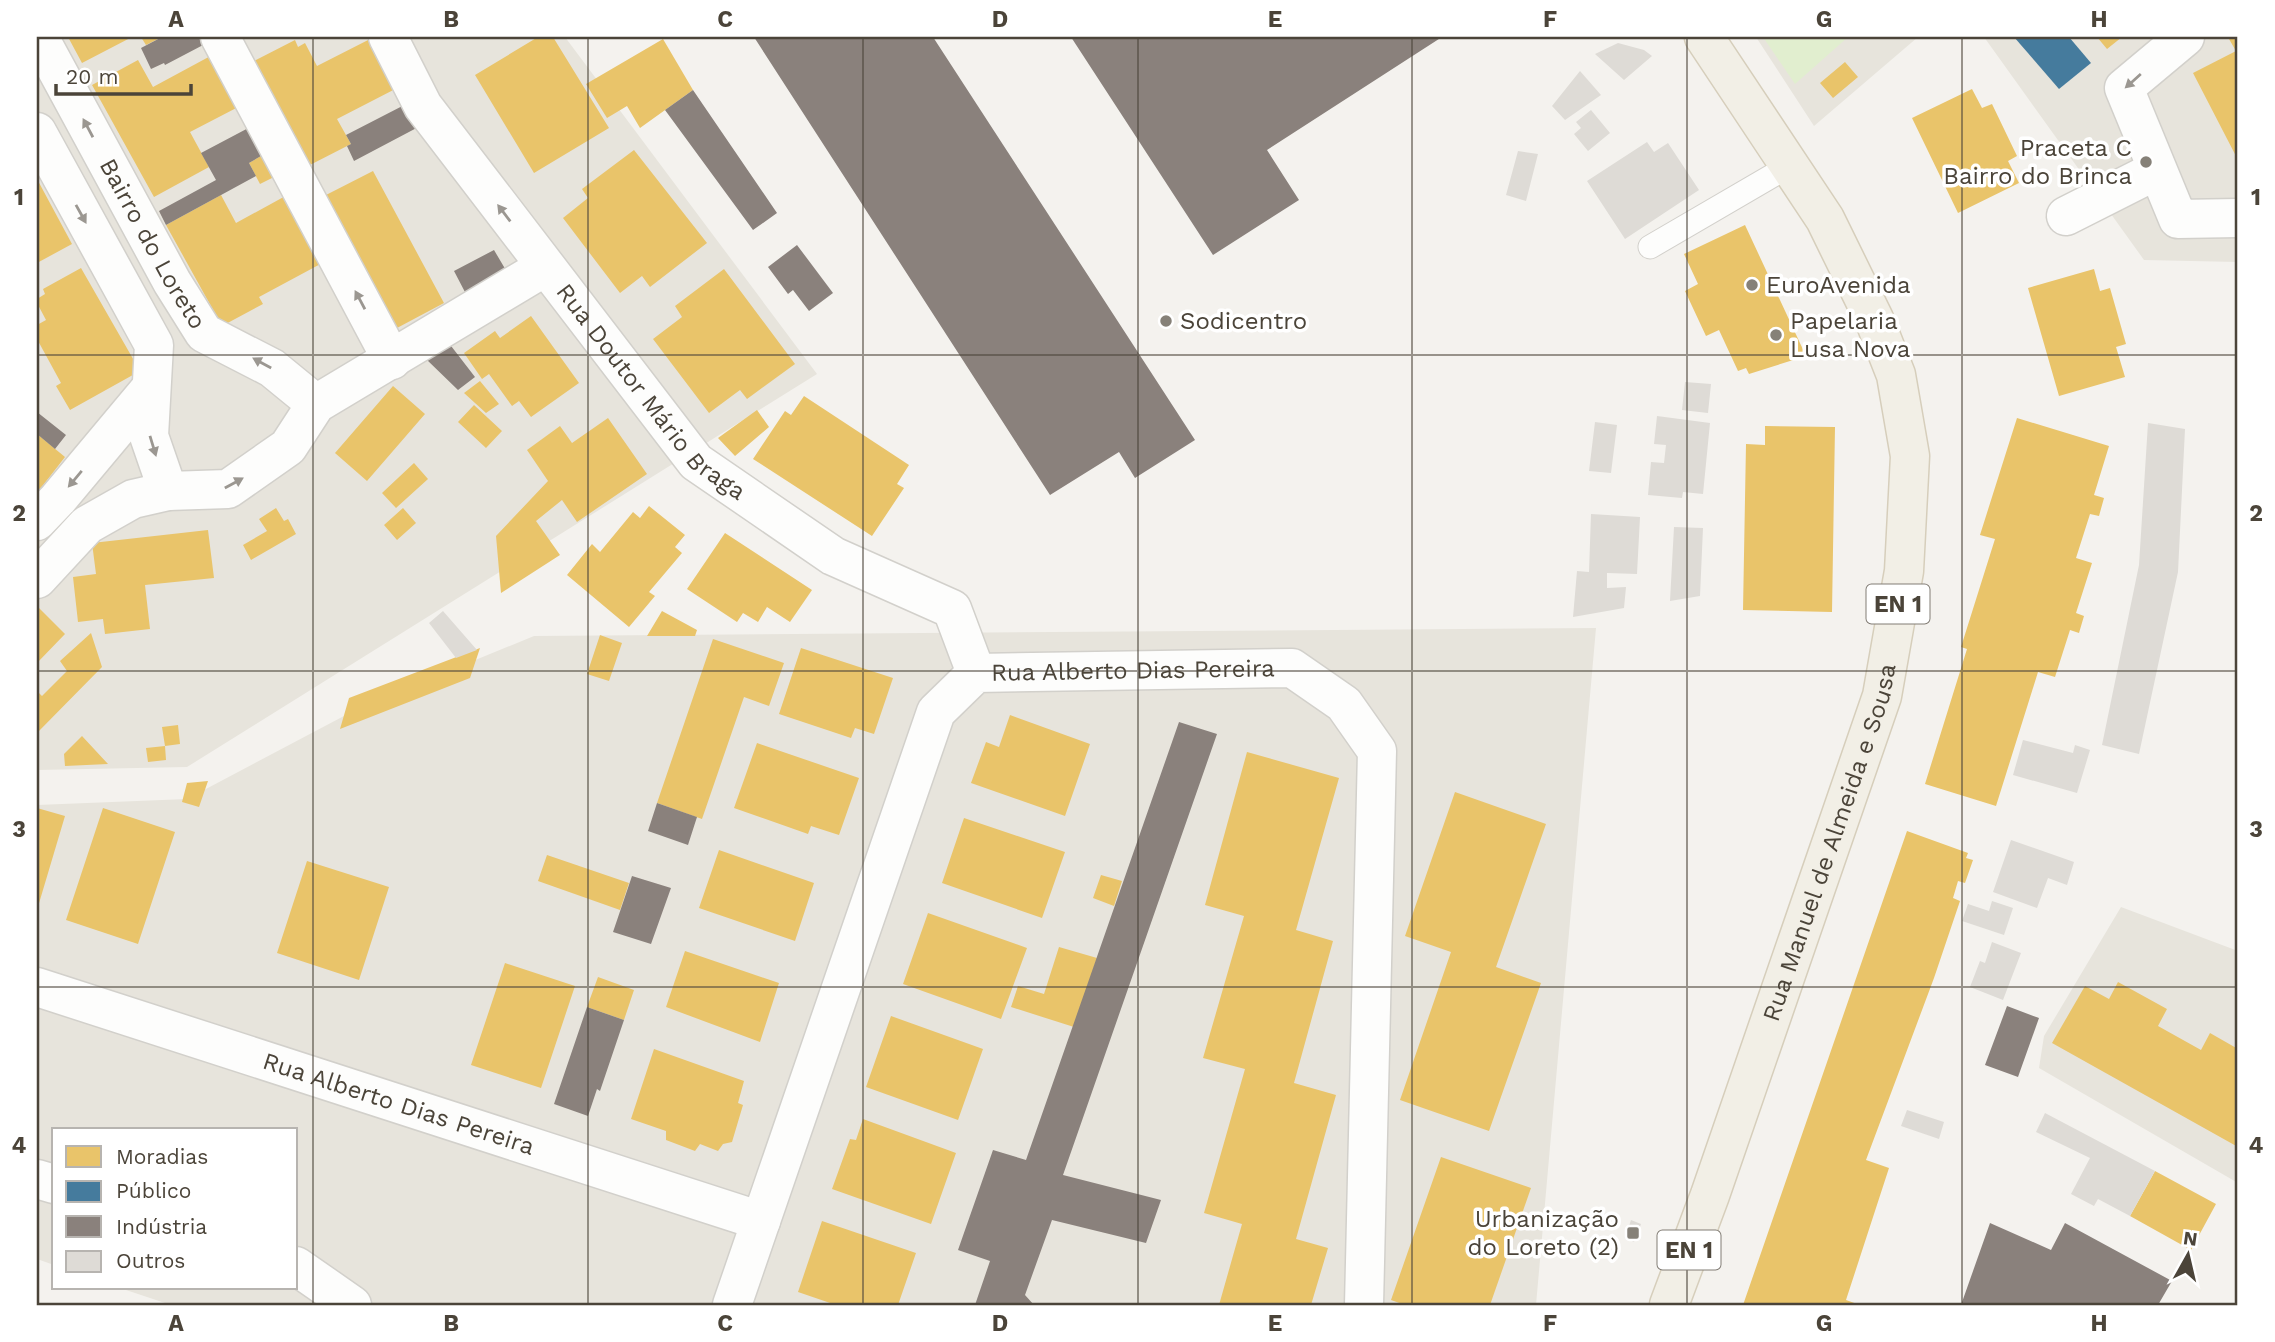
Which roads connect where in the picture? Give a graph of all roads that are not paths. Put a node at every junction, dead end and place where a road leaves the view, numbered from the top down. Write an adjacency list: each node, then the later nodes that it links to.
1 (39, 37): 15 (street, Bairro do Loreto, one-way to 1)
2 (220, 37): 13 (street, one-way to 2)
3 (388, 37): 12 (street, Rua Doutor Mário Braga, one-way to 3)
4 (1704, 37): 7 (main road, Rua Manuel de Almeida e Sousa / EN 1)
5 (2185, 37): 8 (street, one-way to 8)
6 (37, 132): 14 (street, Bairro do Loreto, one-way to 14)
7 (1789, 166): 11 (lane); 26 (main road, Rua Manuel de Almeida e Sousa / EN 1)
8 (2157, 170): 9 (street); 10 (street)
9 (2066, 216)
10 (2238, 218)
11 (1650, 247)
12 (545, 267): 13 (street); 19 (street, Rua Doutor Mário Braga)
13 (392, 360): 15 (street)
14 (150, 389): 16 (street, Bairro do Loreto, one-way to 16); 17 (street, one-way to 17)
15 (316, 404): 16 (street, one-way to 15)
16 (168, 491): 18 (street)
17 (37, 521)
18 (37, 579)
19 (976, 673): 21 (street, Rua Alberto Dias Pereira); 25 (street, Rua Alberto Dias Pereira)
20 (37, 987): 21 (street, Rua Alberto Dias Pereira)
21 (761, 1222): 24 (street, Rua Alberto Dias Pereira)
22 (298, 1267): 23 (street)
23 (352, 1305)
24 (732, 1305)
25 (1364, 1305)
26 (1669, 1305)

